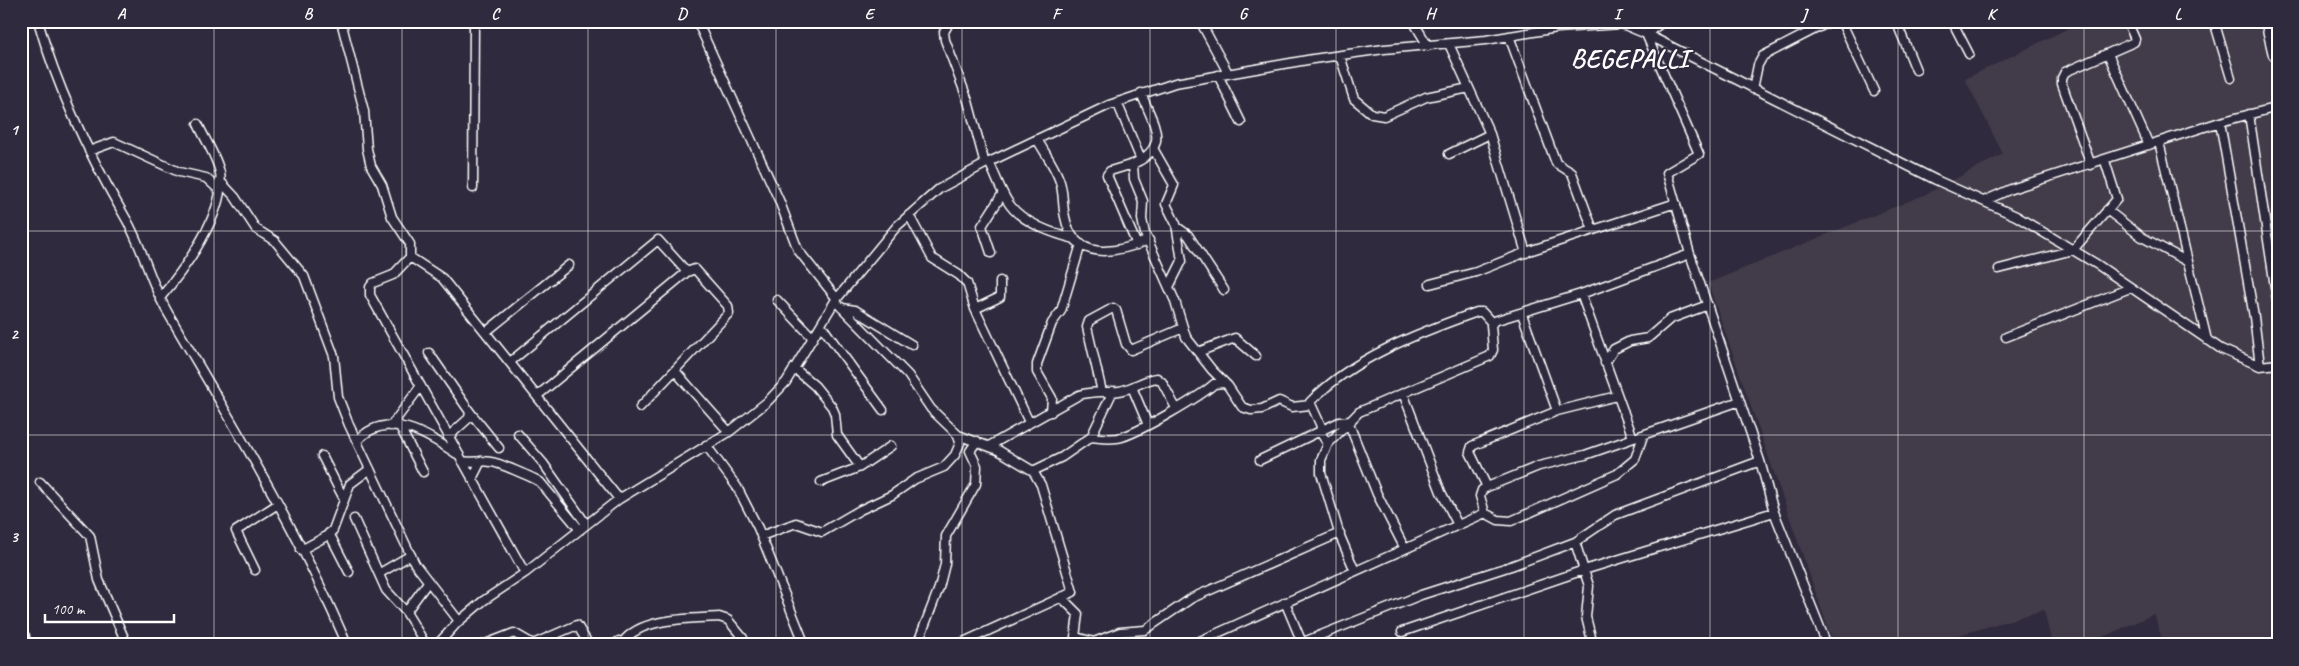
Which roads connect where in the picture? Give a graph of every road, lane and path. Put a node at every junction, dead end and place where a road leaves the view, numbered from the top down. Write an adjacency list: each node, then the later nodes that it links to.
1 (38, 21): 44 (street)
2 (341, 21): 67 (street)
3 (474, 21): 52 (street)
4 (697, 21): 80 (street)
5 (950, 21): 48 (street)
6 (1200, 21): 26 (street)
7 (1413, 21): 20 (street)
8 (1664, 21): 17 (street)
9 (1831, 21): 30 (street)
10 (1841, 21): 31 (street)
11 (1896, 21): 25 (street)
12 (1952, 21): 21 (street)
13 (2127, 21): 22 (street)
14 (2214, 21): 28 (street)
15 (2265, 21): 24 (street)
16 (1617, 23): 17 (street); 18 (street)
17 (1646, 34): 30 (street); 55 (street)
18 (1509, 36): 19 (street); 59 (street)
19 (1449, 44): 20 (street); 29 (street)
20 (1428, 46): 23 (street)
21 (1969, 54)
22 (2108, 54): 42 (street); 50 (street)
23 (1340, 56): 26 (street); 29 (street)
24 (2278, 60)
25 (1916, 70)
26 (1228, 73): 27 (street)
27 (1218, 75): 32 (street); 36 (street)
28 (2232, 78)
29 (1469, 88): 39 (street)
30 (1753, 89): 54 (street)
31 (1874, 91)
32 (1141, 93): 33 (street); 43 (street)
33 (1117, 102): 40 (street); 46 (street)
34 (2278, 106): 35 (street)
35 (2248, 114): 37 (street); 83 (street)
36 (1242, 122)
37 (2220, 122): 41 (street); 100 (street)
38 (198, 124): 51 (street)
39 (1490, 134): 45 (street); 65 (street)
40 (1037, 139): 48 (street); 61 (street)
41 (2159, 142): 42 (street); 68 (street)
42 (2149, 145): 47 (street)
43 (1154, 150): 46 (street); 58 (street)
44 (89, 151): 51 (street); 78 (street)
45 (1449, 154)
46 (1141, 160): 49 (street)
47 (2105, 161): 50 (street); 56 (street)
48 (987, 163): 53 (street); 57 (street)
49 (1133, 164): 60 (street); 62 (street)
50 (2091, 165): 54 (street)
51 (220, 186): 78 (street); 121 (street)
52 (474, 188)
53 (1003, 193): 61 (street); 64 (street)
54 (1984, 201): 63 (street)
55 (1676, 202): 59 (street); 66 (street)
56 (2107, 210): 63 (street); 68 (street)
57 (909, 215): 80 (street); 84 (street)
58 (1177, 227): 74 (street); 76 (street)
59 (1593, 230): 65 (street)
60 (1148, 240): 62 (street); 74 (street)
61 (1078, 242): 62 (street); 118 (street)
62 (1136, 245)
63 (2072, 250): 70 (street); 75 (street)
64 (991, 253)
65 (1526, 253): 73 (street)
66 (1690, 254): 77 (street); 81 (street)
67 (410, 257): 89 (street); 104 (street)
68 (2188, 262): 92 (street)
69 (569, 265): 89 (street)
70 (1999, 270)
71 (687, 272): 97 (street); 102 (street); 109 (street)
72 (1000, 281): 84 (street)
73 (1430, 284)
74 (1169, 287): 88 (street)
75 (2130, 288): 90 (street); 92 (street)
76 (1224, 290)
77 (1582, 294): 85 (street); 98 (street)
78 (160, 298): 157 (street)
79 (777, 300): 91 (street)
80 (836, 300): 82 (street); 87 (street)
81 (1708, 305): 98 (street); 111 (street)
82 (842, 308): 93 (street); 128 (street)
83 (2278, 308)
84 (976, 309): 119 (street)
85 (1522, 314): 86 (street); 116 (street)
86 (1492, 323): 108 (street); 112 (street)
87 (821, 325): 91 (street); 115 (street)
88 (1183, 328): 94 (street); 106 (street)
89 (486, 332): 97 (street)
90 (2006, 337)
91 (813, 338): 101 (street)
92 (2207, 340): 100 (street)
93 (912, 345)
94 (1198, 352): 96 (street); 103 (street)
95 (430, 353): 117 (street)
96 (1256, 356)
97 (510, 362): 109 (street)
98 (1605, 363): 110 (street)
99 (2278, 364): 100 (street)
100 (2260, 366)
101 (794, 368): 125 (street); 147 (street)
102 (676, 372): 113 (street); 125 (street)
103 (1223, 383): 112 (street); 114 (street)
104 (420, 387): 123 (street); 130 (street)
105 (1132, 387): 107 (street); 114 (street); 122 (street)
106 (1102, 392): 107 (street); 118 (street)
107 (1113, 392): 131 (street)
108 (1403, 393): 120 (street); 161 (street)
109 (537, 396): 156 (street)
110 (1617, 396): 116 (street); 132 (street)
111 (1740, 401): 129 (street); 146 (street)
112 (1310, 405): 126 (street)
113 (640, 407)
114 (1176, 408): 122 (street)
115 (883, 410)
116 (1557, 411): 154 (street)
117 (470, 412): 130 (street); 139 (street)
118 (1051, 412): 119 (street)
119 (1029, 422): 138 (street)
120 (1350, 423): 126 (street); 135 (street); 167 (street)
121 (349, 425): 124 (street); 133 (street)
122 (1148, 425): 131 (street)
123 (395, 426): 124 (street); 143 (street); 150 (street)
124 (366, 431): 133 (street)
125 (728, 432): 136 (street)
126 (1320, 432): 135 (street); 144 (street)
127 (518, 434): 162 (street)
128 (958, 435): 134 (street); 141 (street)
129 (1643, 436): 132 (street); 159 (street)
130 (448, 437): 143 (street)
131 (1091, 437): 149 (street)
132 (1633, 438): 154 (street)
133 (357, 441): 148 (street)
134 (977, 441): 138 (street); 140 (street)
135 (1328, 444): 163 (street)
136 (706, 445): 156 (street); 165 (street)
137 (891, 446): 147 (street)
138 (989, 446): 149 (street)
139 (499, 448)
140 (970, 451): 141 (street); 195 (street)
141 (955, 455): 165 (street)
142 (322, 456): 155 (street)
143 (460, 458): 145 (street); 151 (street)
144 (1260, 460)
145 (481, 461): 151 (street); 162 (street)
146 (1760, 461): 158 (street); 166 (street)
147 (860, 467): 153 (street)
148 (370, 469): 155 (street); 169 (street)
149 (1033, 471): 177 (street)
150 (423, 472)
151 (472, 479): 175 (street)
152 (40, 482): 187 (street)
153 (820, 482)
154 (1487, 487): 159 (street)
155 (344, 499): 164 (street)
156 (619, 499): 162 (street)
157 (278, 504): 168 (street); 170 (street)
158 (1774, 512): 171 (street); 199 (street)
159 (1485, 513): 161 (street)
160 (354, 520): 174 (street)
161 (1458, 526): 167 (street)
162 (583, 527): 175 (street)
163 (1340, 532): 172 (street); 183 (street)
164 (329, 533): 168 (street); 173 (street)
165 (761, 536): 184 (street)
166 (1576, 542): 171 (street); 186 (street)
167 (1405, 549): 172 (street)
168 (301, 550): 188 (street)
169 (411, 555): 174 (street); 176 (street)
170 (255, 570)
171 (1584, 570): 181 (street); 198 (street)
172 (1355, 571): 178 (street)
173 (350, 572)
174 (380, 573): 179 (street)
175 (525, 573): 180 (street)
176 (428, 582): 179 (street); 180 (street)
177 (1061, 597): 183 (street); 196 (street)
178 (1285, 602): 186 (street); 197 (street)
179 (406, 612): 189 (street)
180 (459, 621): 190 (street)
181 (1402, 632)
182 (743, 638): 185 (street)
183 (1075, 641)
184 (804, 642): 194 (street)
185 (624, 643): 193 (street)
186 (1300, 644)
187 (127, 645)
188 (347, 645)
189 (426, 645)
190 (438, 645)
191 (483, 645): 192 (street)
192 (589, 645)
193 (613, 645)
194 (788, 645)
195 (917, 645)
196 (957, 645)
197 (1191, 645)
198 (1593, 645)
199 (1827, 645)

